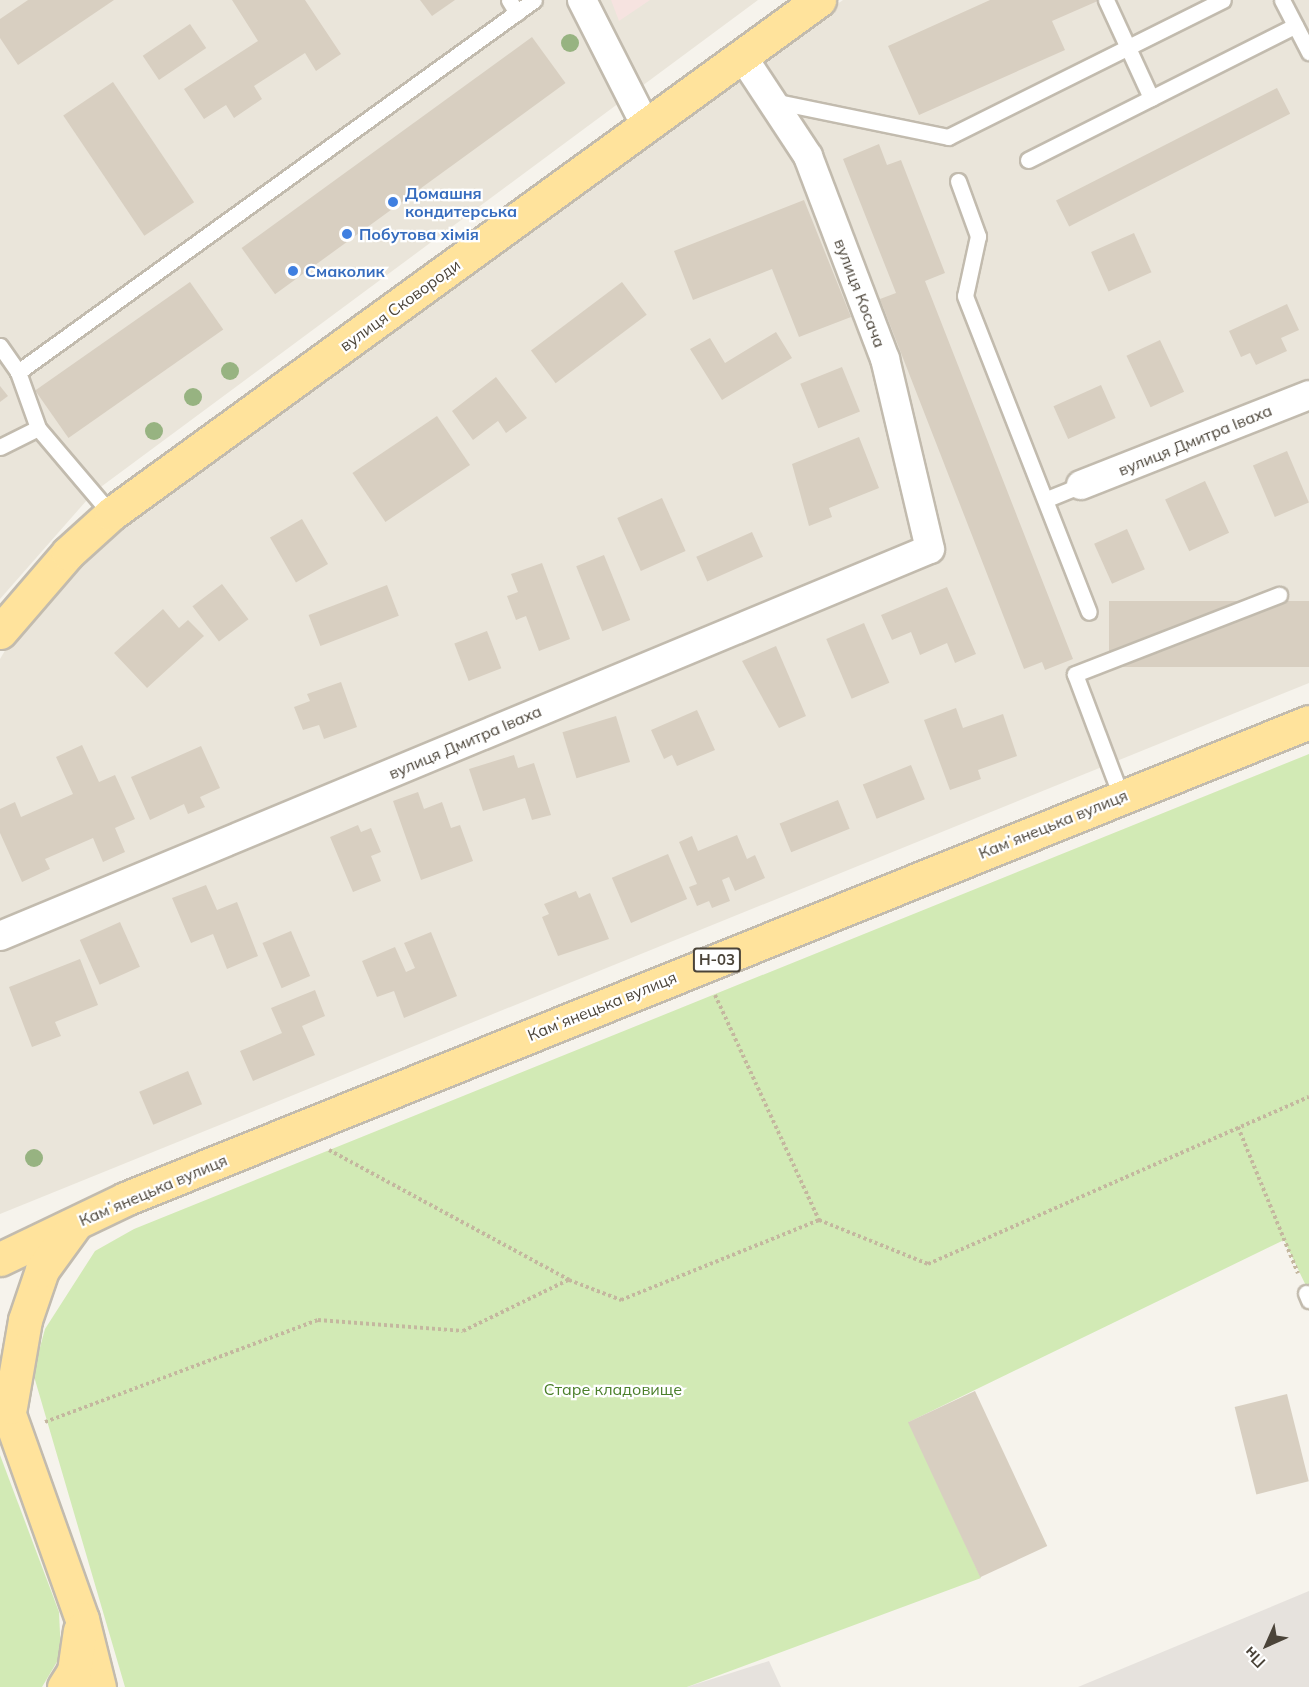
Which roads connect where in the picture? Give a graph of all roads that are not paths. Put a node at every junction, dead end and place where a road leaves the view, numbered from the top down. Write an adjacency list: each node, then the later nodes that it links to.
1 (534, 0): 7 (lane)
2 (582, 0): 14 (street)
3 (819, 0): 11 (main road, вулиця Сковороди)
4 (1106, 0): 9 (lane)
5 (1223, 0): 9 (lane)
6 (1282, 0): 8 (lane)
7 (513, 7): 18 (lane)
8 (1295, 26): 10 (lane); 12 (lane)
9 (1126, 48): 12 (lane); 13 (lane)
10 (1309, 52)
11 (742, 56): 13 (street, вулиця Косача); 14 (main road, вулиця Сковороди)
12 (1151, 98): 15 (lane)
13 (772, 101): 25 (street, вулиця Косача)
14 (646, 126): 24 (main road, вулиця Сковороди)
15 (1028, 160)
16 (957, 181): 23 (lane)
17 (0, 346): 18 (lane)
18 (18, 372): 20 (lane)
19 (1309, 394): 22 (street, вулиця Дмитра Іваха)
20 (38, 428): 21 (lane); 24 (lane)
21 (0, 447)
22 (1082, 485): 23 (lane)
23 (1047, 500): 27 (lane)
24 (111, 514): 28 (main road, вулиця Сковороди)
25 (930, 549): 31 (street, вулиця Дмитра Іваха)
26 (1279, 595): 30 (lane)
27 (1089, 612)
28 (0, 632)
29 (1309, 722): 30 (main road, Камʼянецька вулиця / Н-03)
30 (1121, 796): 32 (main road, Камʼянецька вулиця / Н-03)
31 (0, 936)
32 (77, 1222): 33 (main road, Камʼянецька вулиця / Н-03); 34 (main road)
33 (0, 1259)
34 (5, 1398): 35 (main road)
35 (81, 1619): 36 (main road); 37 (main road)
36 (64, 1687)
37 (99, 1687)

